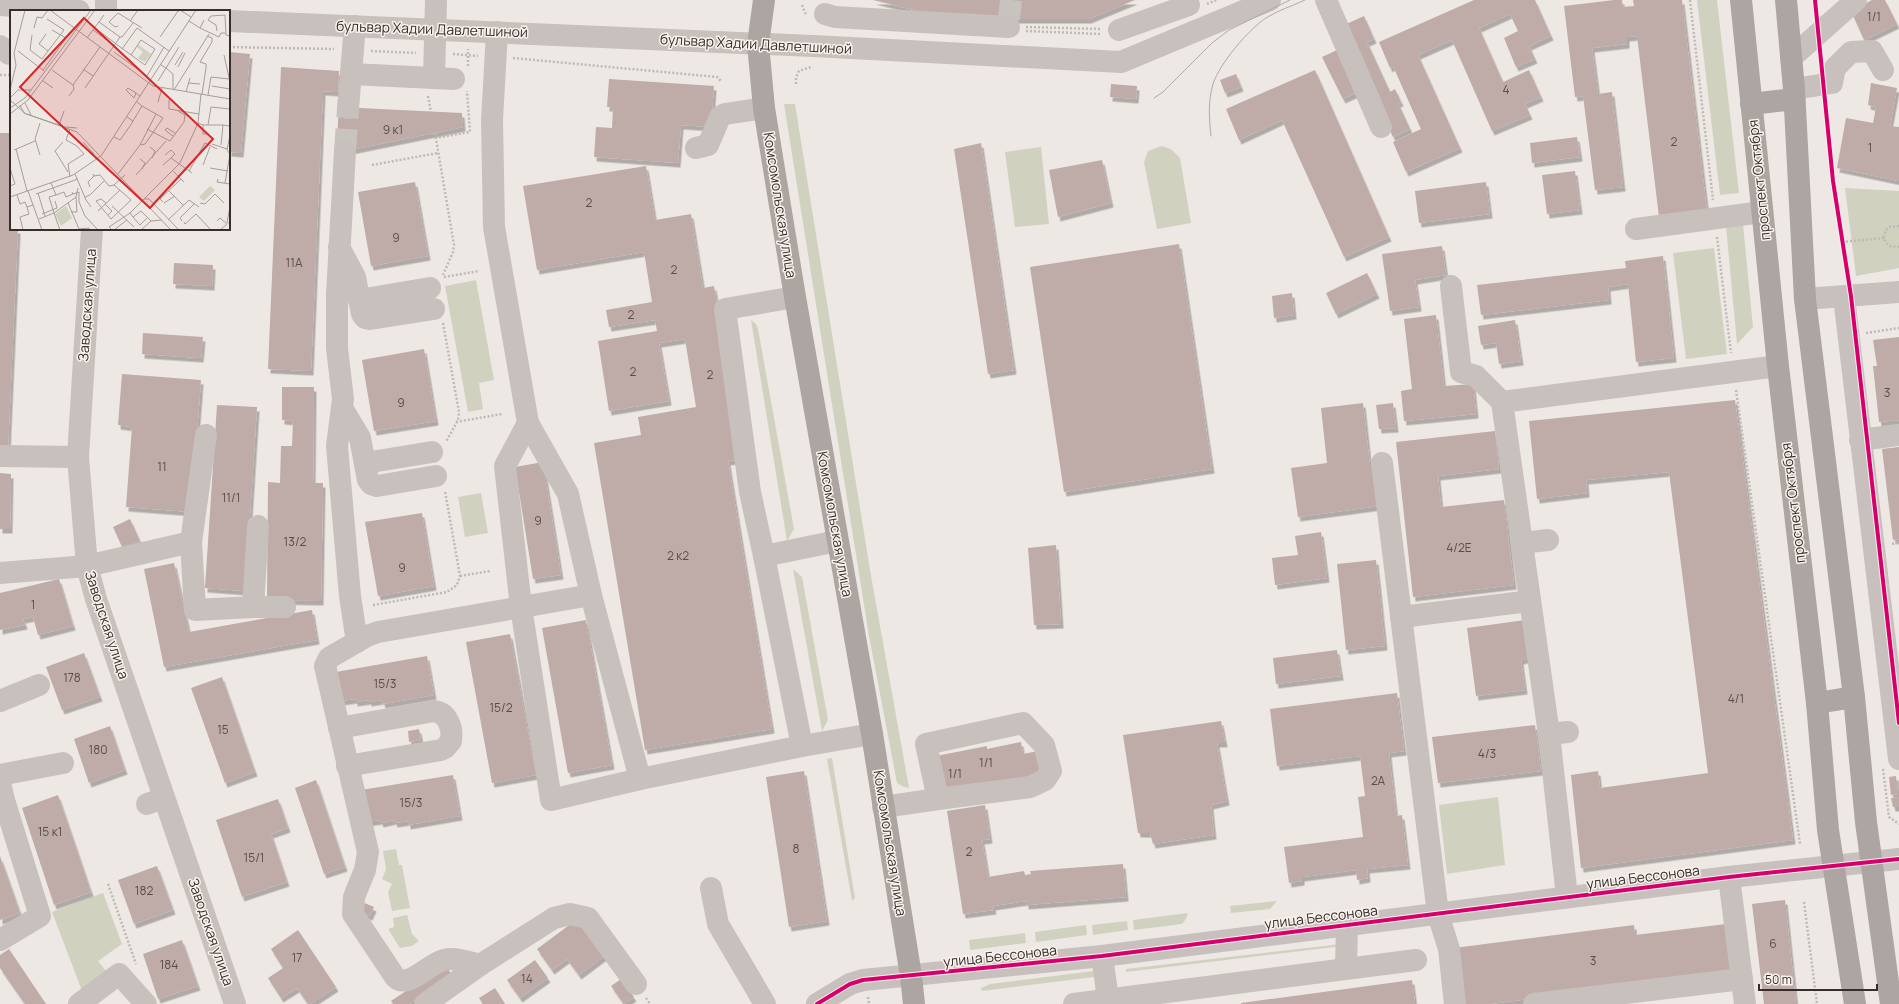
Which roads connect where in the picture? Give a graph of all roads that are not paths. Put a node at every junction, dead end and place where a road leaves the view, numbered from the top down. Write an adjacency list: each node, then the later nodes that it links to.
1 (436, 0): 15 (street)
2 (764, 0): 19 (main road, Комсомольская улица)
3 (1270, 0): 17 (street, бульвар Хадии Давлетшиной)
4 (1326, 0): 30 (street)
5 (1741, 0): 27 (main road, проспект Октября)
6 (1786, 0): 23 (main road)
7 (1855, 0): 23 (street)
8 (1187, 3): 16 (street); 17 (street)
9 (2, 7): 11 (street)
10 (826, 7): 13 (street); 20 (street)
11 (60, 10)
12 (230, 21): 14 (street, бульвар Хадии Давлетшиной)
13 (907, 21): 21 (street); 22 (street)
14 (355, 26): 15 (street, бульвар Хадии Давлетшиной); 25 (street)
15 (435, 29): 18 (street, бульвар Хадии Давлетшиной); 25 (street)
16 (1119, 30)
17 (1198, 30): 22 (street, бульвар Хадии Давлетшиной)
18 (497, 32): 19 (street, бульвар Хадии Давлетшиной); 46 (street)
19 (758, 44): 20 (street, бульвар Хадии Давлетшиной); 29 (main road, Комсомольская улица)
20 (822, 46): 21 (street, бульвар Хадии Давлетшиной)
21 (904, 50): 22 (street, бульвар Хадии Давлетшиной)
22 (1006, 56)
23 (1791, 58): 26 (main road)
24 (1883, 70): 26 (street)
25 (351, 74): 28 (street)
26 (1794, 94): 27 (main road); 42 (main road)
27 (1751, 104): 33 (main road, проспект Октября)
28 (348, 108)
29 (764, 108): 31 (street); 40 (main road, Комсомольская улица)
30 (1381, 126)
31 (696, 148)
32 (345, 151): 36 (street)
33 (1762, 212): 34 (street); 43 (main road, проспект Октября)
34 (1636, 229)
35 (92, 230): 52 (street, Заводская улица)
36 (339, 247): 39 (street); 45 (street)
37 (1451, 286): 44 (street)
38 (1899, 292): 41 (street)
39 (438, 295)
40 (795, 297): 58 (main road, Комсомольская улица); 61 (street)
41 (1844, 297): 42 (street); 49 (street)
42 (1805, 299): 72 (main road)
43 (1778, 366): 44 (street); 74 (main road, проспект Октября)
44 (1502, 402): 60 (street)
45 (342, 408): 53 (street); 70 (street)
46 (528, 423): 64 (street); 68 (street)
47 (1899, 434): 49 (street)
48 (206, 436): 59 (street)
49 (1860, 440): 75 (street)
50 (439, 447): 53 (street)
51 (0, 456): 52 (street)
52 (78, 457): 62 (street, Заводская улица)
53 (365, 463): 55 (street)
54 (1382, 463): 69 (street)
55 (441, 483)
56 (258, 526): 66 (street)
57 (1548, 540): 60 (street)
58 (837, 541): 61 (street); 77 (main road, Комсомольская улица)
59 (191, 542): 62 (street); 66 (street)
60 (1522, 543): 65 (street)
61 (764, 556): 78 (street)
62 (87, 566): 63 (street); 107 (street, Заводская улица)
63 (0, 573)
64 (591, 595): 68 (street); 83 (street)
65 (1530, 601): 69 (street); 92 (street)
66 (253, 607): 67 (street)
67 (285, 607)
68 (521, 607): 70 (street); 83 (street)
69 (1401, 617): 93 (street)
70 (357, 642): 76 (street)
71 (39, 685): 73 (street)
72 (1854, 697): 74 (main road); 88 (main road)
73 (0, 701)
74 (1817, 703): 89 (main road, проспект Октября)
75 (1896, 721): 79 (street)
76 (338, 728): 81 (street); 81 (street)
77 (872, 734): 78 (street); 86 (main road, Комсомольская улица)
78 (802, 746): 83 (street)
79 (1899, 759)
80 (63, 763): 82 (street)
81 (348, 766): 98 (street)
82 (0, 775)
83 (640, 779)
84 (0, 783): 95 (street)
85 (938, 799): 85 (street); 86 (street)
86 (884, 807): 100 (main road, Комсомольская улица)
87 (1899, 859): 88 (street, улица Бессонова)
88 (1871, 863): 89 (street, улица Бессонова); 117 (main road)
89 (1834, 866): 90 (street, улица Бессонова); 116 (main road, проспект Октября)
90 (1729, 877): 92 (street, улица Бессонова); 101 (street)
91 (711, 888): 109 (street)
92 (1567, 897): 93 (street, улица Бессонова)
93 (1438, 914): 94 (street, улица Бессонова); 113 (street)
94 (1347, 924): 96 (street, улица Бессонова); 99 (street)
95 (0, 940)
96 (1102, 956): 100 (street, улица Бессонова); 104 (street)
97 (1416, 960): 99 (street)
98 (480, 965): 102 (street); 108 (street)
99 (1346, 969): 103 (street)
100 (911, 976): 110 (street, улица Бессонова); 111 (main road, Комсомольская улица)
101 (1742, 979): 114 (street); 115 (street)
102 (636, 984)
103 (1190, 997): 104 (street)
104 (1108, 999): 112 (street)
105 (79, 1004): 106 (street)
106 (146, 1004)
107 (235, 1004)
108 (425, 1004)
109 (765, 1004)
110 (817, 1004)
111 (914, 1004)
112 (1074, 1004)
113 (1455, 1004)
114 (1534, 1004)
115 (1745, 1004)
116 (1855, 1004)
117 (1891, 1004)

